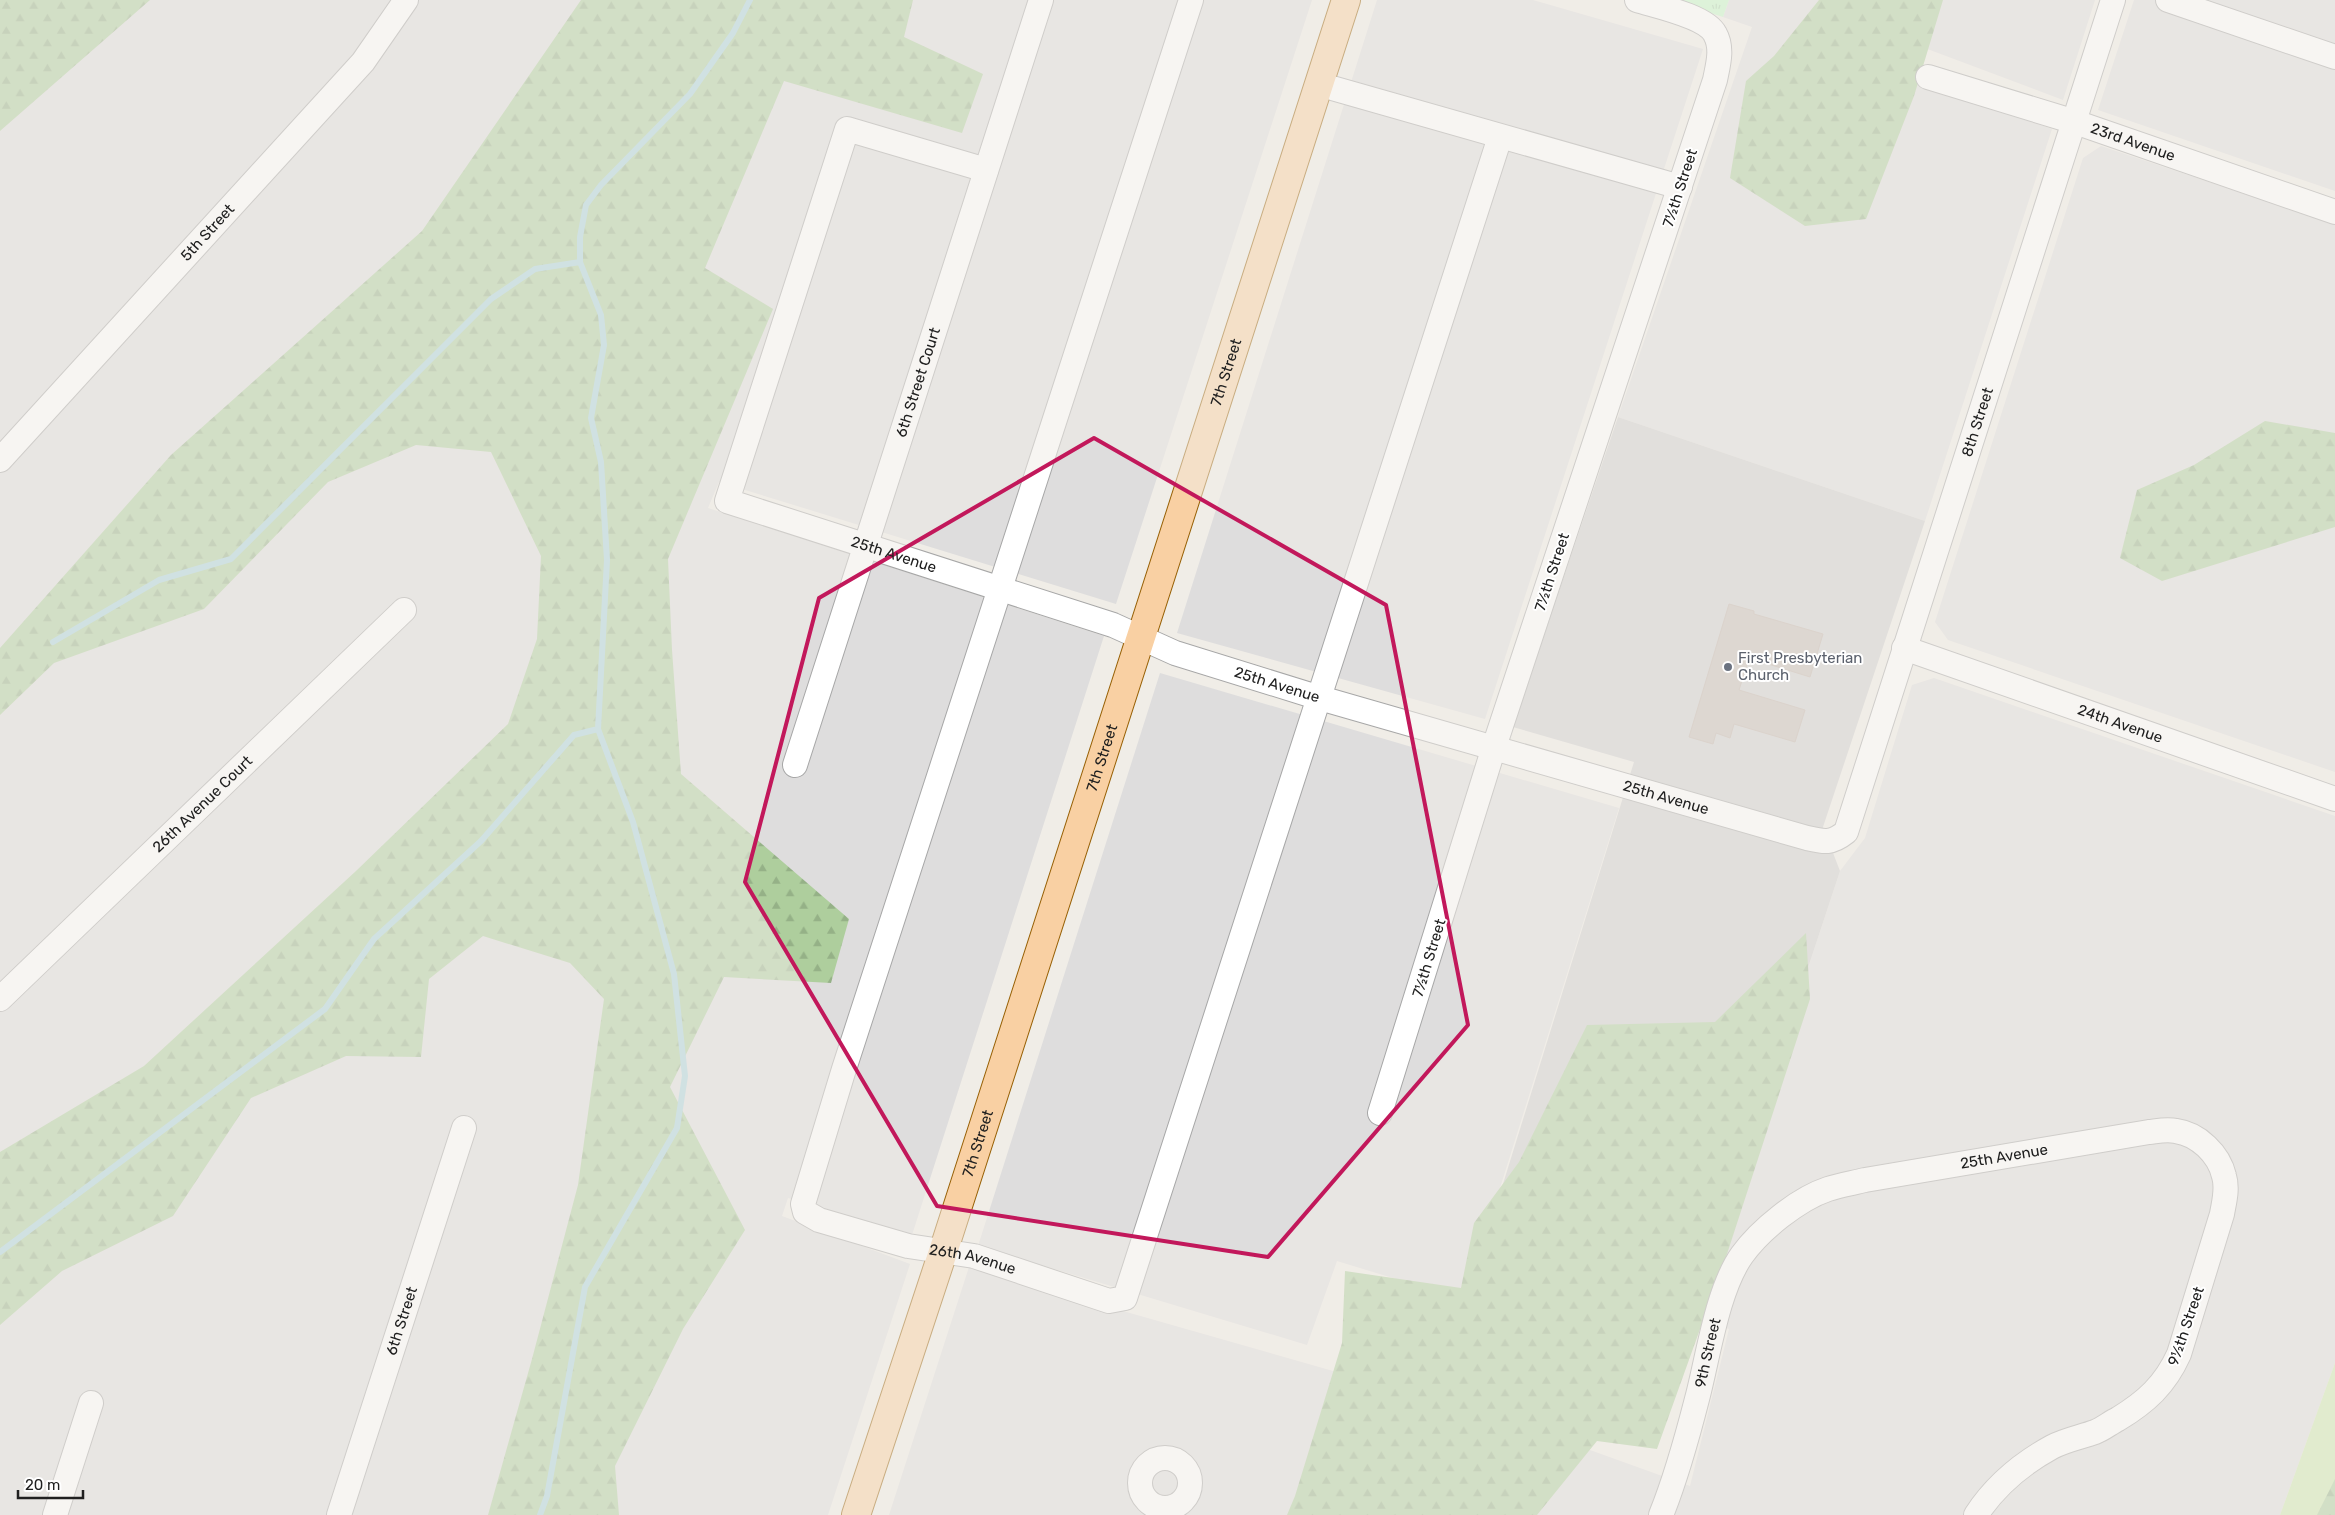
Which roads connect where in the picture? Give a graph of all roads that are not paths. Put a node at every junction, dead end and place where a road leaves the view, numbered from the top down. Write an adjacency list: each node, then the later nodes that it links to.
1 (406, 0): 16 (street, 5th Street)
2 (1041, 0): 13 (street, 6th Street Court)
3 (1192, 0): 18 (street)
4 (1346, 0): 10 (main road, 7th Street)
5 (1637, 0): 14 (street, 7½th Street)
6 (2114, 0): 11 (street, 8th Street)
7 (2168, 0): 8 (street)
8 (2335, 57)
9 (1928, 77): 11 (street, 23rd Avenue)
10 (1318, 84): 12 (street); 20 (main road, 7th Street)
11 (2075, 122): 15 (street, 23rd Avenue); 21 (street, 8th Street)
12 (1500, 137): 14 (street); 22 (street)
13 (986, 170): 17 (street, 6th Street Court); 17 (street, 25th Avenue)
14 (1680, 187): 23 (street, 7½th Street)
15 (2335, 212)
16 (0, 460)
17 (865, 547): 18 (street, 25th Avenue); 24 (street, 6th Street Court)
18 (1002, 590): 20 (street, 25th Avenue); 32 (street, 26th Avenue)
19 (404, 610): 27 (street, 26th Avenue Court)
20 (1140, 637): 22 (street, 25th Avenue); 32 (main road, 7th Street)
21 (1904, 648): 25 (street, 24th Avenue); 26 (street, 8th Street)
22 (1320, 698): 23 (street, 25th Avenue); 32 (street, 26th Avenue)
23 (1494, 747): 26 (street, 25th Avenue); 28 (street, 7½th Street)
24 (795, 765)
25 (2335, 799)
26 (1836, 840)
27 (0, 999)
28 (1380, 1113)
29 (464, 1128): 35 (street, 6th Street)
30 (2216, 1159): 31 (street, 25th Avenue); 38 (street, 9½th Street)
31 (1790, 1211): 37 (street, 9th Street)
32 (943, 1252): 36 (main road, 7th Street)
33 (91, 1403): 34 (street)
34 (55, 1515)
35 (339, 1515)
36 (856, 1515)
37 (1661, 1515)
38 (1976, 1515)

